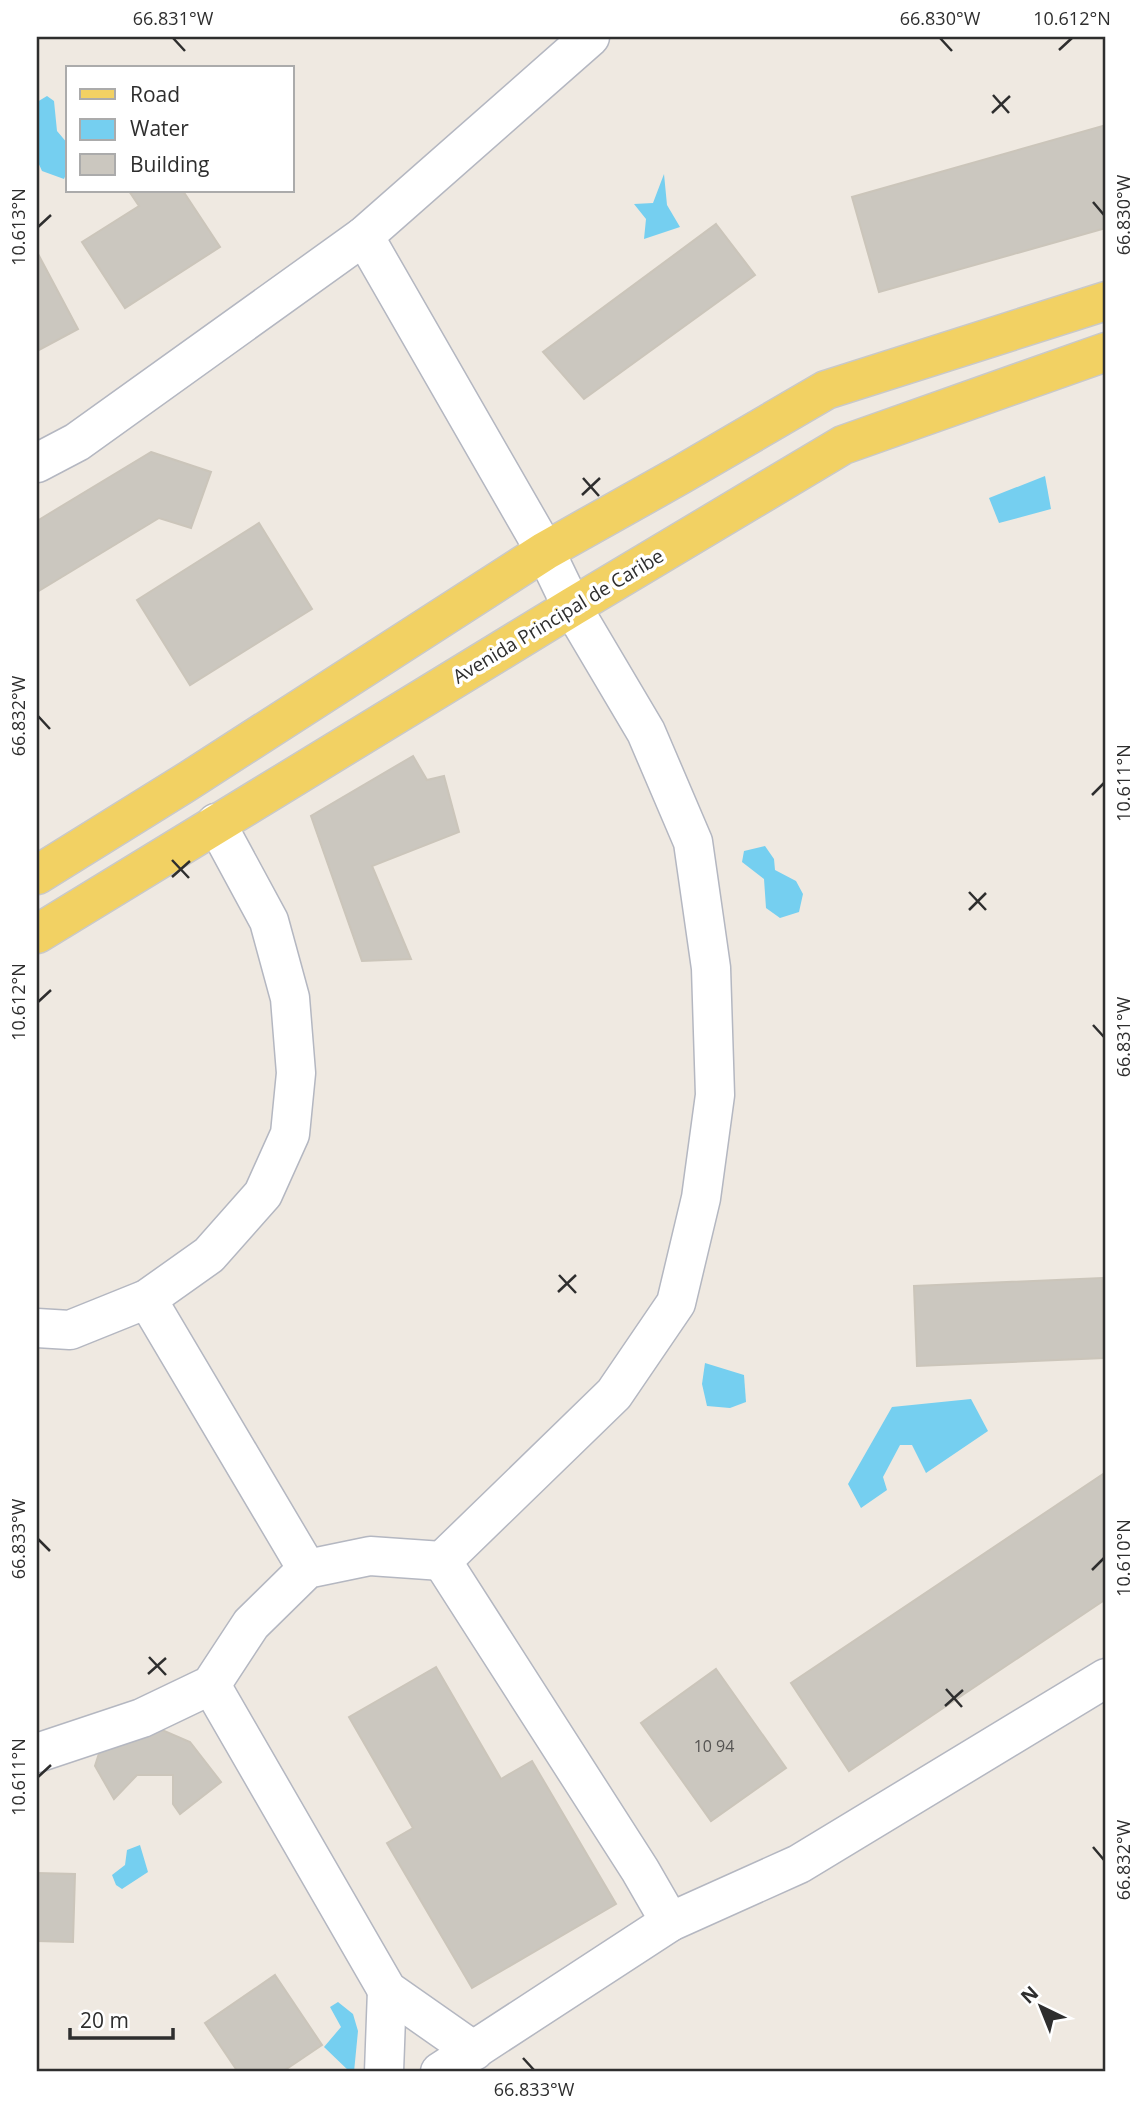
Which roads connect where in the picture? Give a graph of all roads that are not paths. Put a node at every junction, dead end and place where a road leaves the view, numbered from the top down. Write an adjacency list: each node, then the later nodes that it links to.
1 (590, 37): 2 (street)
2 (364, 236): 5 (street); 6 (street)
3 (1106, 301): 6 (main road)
4 (1106, 352): 7 (main road, Avenida Principal de Caribe)
5 (37, 463)
6 (545, 551): 7 (street); 9 (main road)
7 (572, 607): 8 (main road, Avenida Principal de Caribe); 13 (street)
8 (216, 823): 10 (main road, Avenida Principal de Caribe); 11 (street)
9 (37, 875)
10 (37, 934)
11 (147, 1299): 12 (street); 14 (street)
12 (37, 1328)
13 (442, 1561): 14 (street); 18 (street)
14 (307, 1569): 16 (street)
15 (1106, 1678): 18 (street)
16 (211, 1685): 17 (street); 19 (street)
17 (37, 1753)
18 (670, 1922): 20 (street)
19 (387, 1990): 20 (street); 21 (street)
20 (474, 2051): 22 (street)
21 (384, 2072)
22 (440, 2072)

